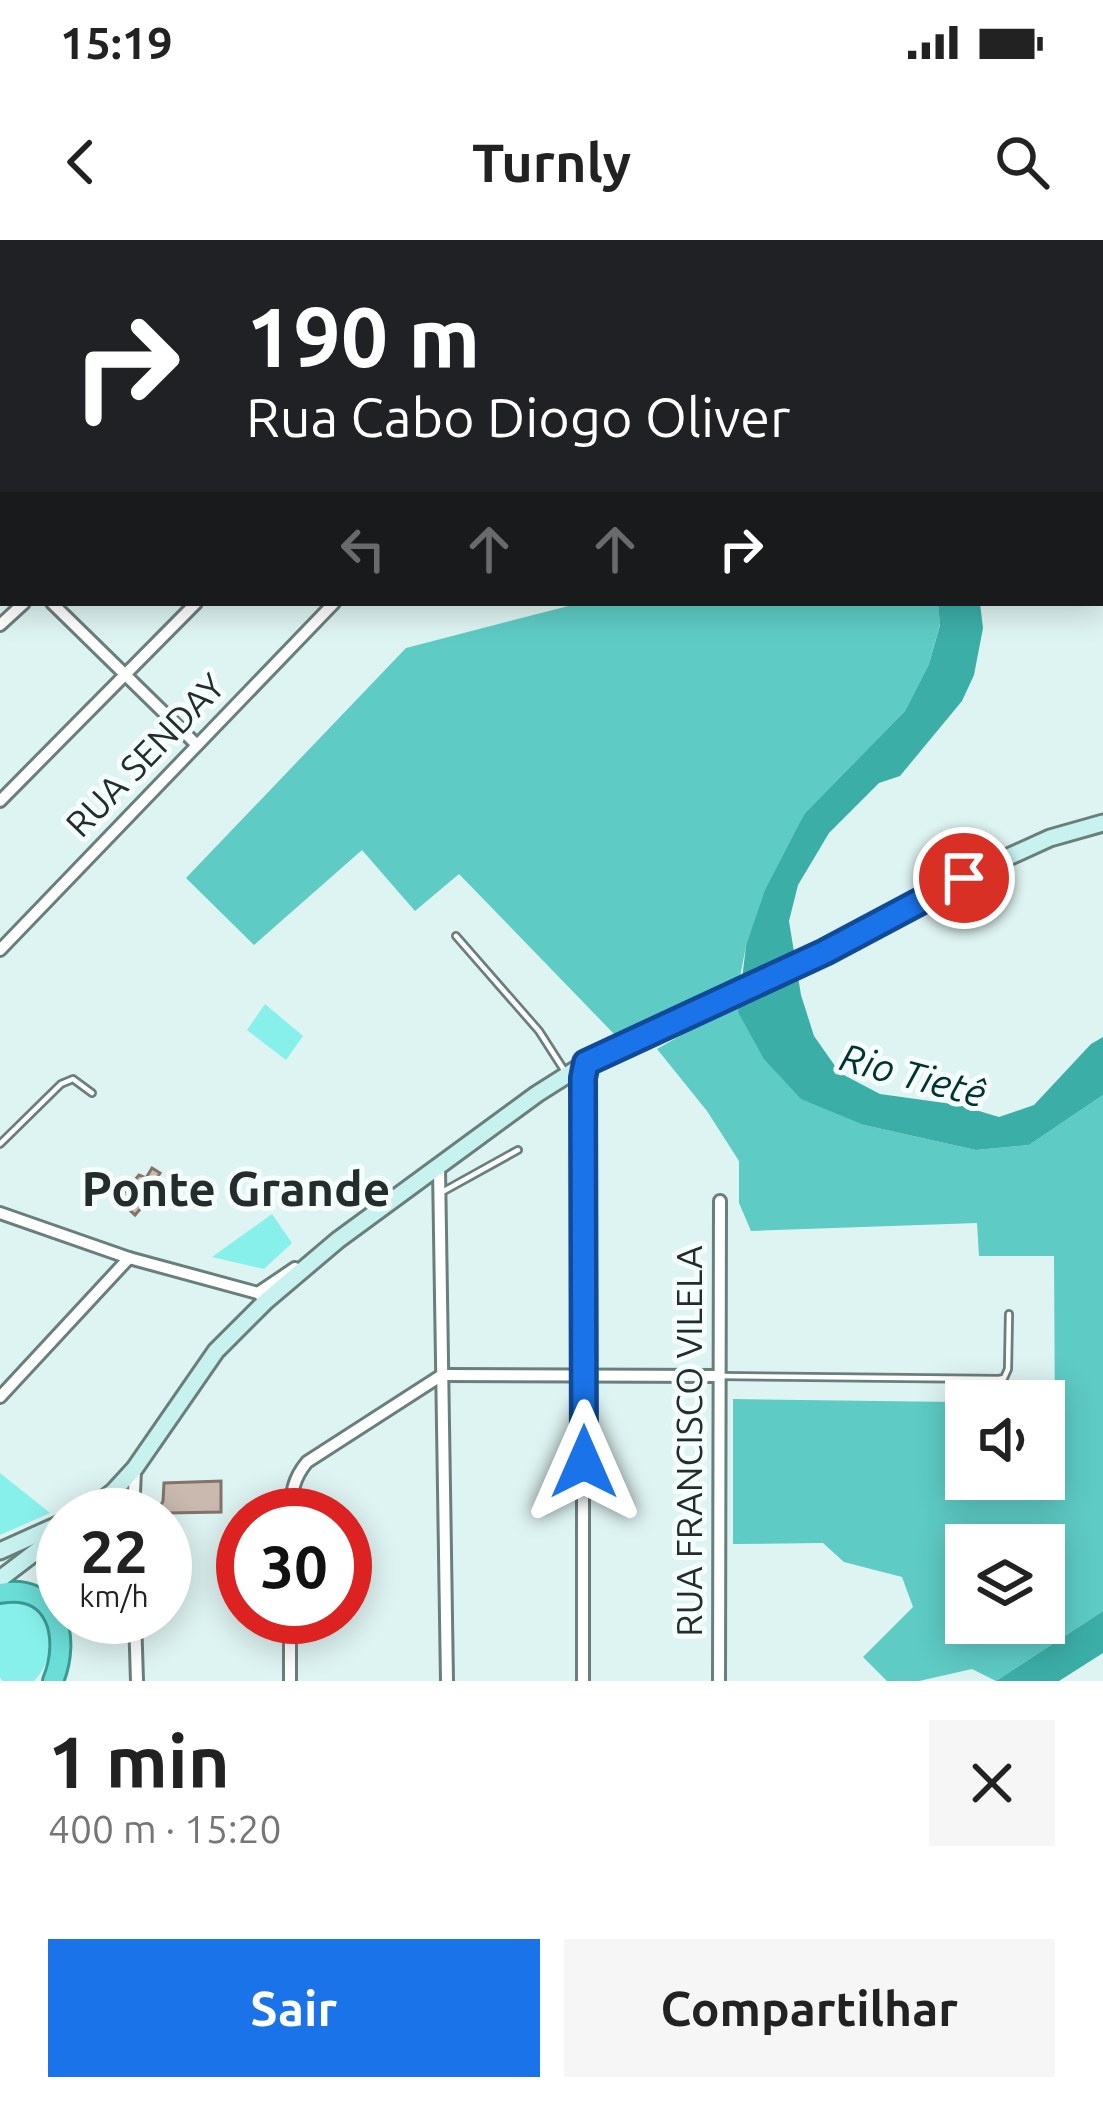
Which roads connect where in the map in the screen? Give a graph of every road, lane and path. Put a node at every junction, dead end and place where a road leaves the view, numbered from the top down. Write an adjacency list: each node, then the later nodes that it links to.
1 (55, 606): 4 (street)
2 (193, 606): 4 (street)
3 (331, 606): 5 (street, RUA SENDAY)
4 (125, 675): 5 (street); 6 (street)
5 (197, 745): 9 (street, RUA SENDAY)
6 (0, 801)
7 (1103, 823): 10 (main road)
8 (456, 936): 11 (lane)
9 (0, 950)
10 (586, 1063): 11 (main road); 22 (street)
11 (567, 1075): 15 (main road)
12 (92, 1093): 13 (lane)
13 (0, 1144)
14 (518, 1150): 16 (lane)
15 (439, 1168): 16 (street); 20 (main road)
16 (439, 1195): 23 (street)
17 (720, 1202): 24 (street, RUA FRANCISCO VILELA)
18 (0, 1213): 19 (street)
19 (129, 1258): 20 (street); 25 (street)
20 (262, 1297): 26 (main road)
21 (1009, 1314): 24 (lane)
22 (584, 1374): 23 (street); 24 (street); 41 (street)
23 (442, 1376): 29 (street); 40 (street)
24 (719, 1376): 42 (street, RUA FRANCISCO VILELA)
25 (0, 1397)
26 (135, 1468): 27 (main road); 28 (street)
27 (115, 1488)
28 (134, 1488)
29 (292, 1488)
30 (36, 1537): 32 (main road)
31 (36, 1549): 33 (main road)
32 (0, 1551)
33 (0, 1579)
34 (0, 1593): 37 (highway)
35 (136, 1644): 38 (street)
36 (290, 1644): 39 (street)
37 (53, 1681)
38 (137, 1681)
39 (290, 1681)
40 (447, 1681)
41 (584, 1681)
42 (719, 1681)

